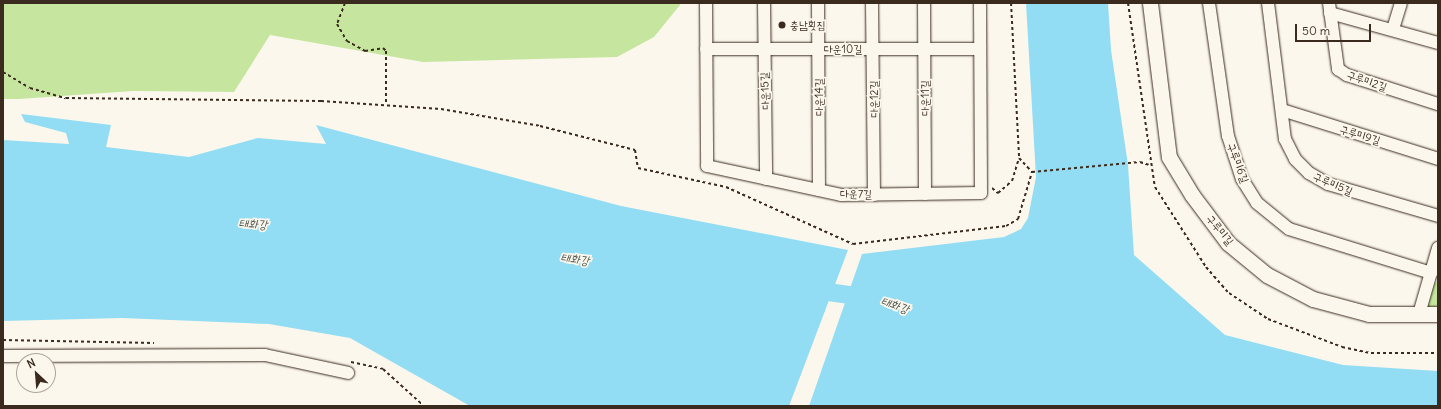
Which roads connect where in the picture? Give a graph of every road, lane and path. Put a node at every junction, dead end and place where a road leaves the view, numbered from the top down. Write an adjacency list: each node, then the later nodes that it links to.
1 (345, 3): 24 (path)
2 (706, 3): 16 (street, 다운7길)
3 (764, 3): 17 (street, 다운15길)
4 (818, 3): 18 (street, 다운14길)
5 (872, 3): 19 (street, 다운12길)
6 (924, 3): 20 (street, 다운11길)
7 (980, 3): 21 (street, 다운7길)
8 (1011, 3): 26 (path)
9 (1150, 3): 38 (street, 구루미길)
10 (1209, 3): 37 (street, 구루미6길)
11 (1268, 3): 25 (street, 구루미5길)
12 (1401, 3): 14 (street)
13 (1330, 8): 14 (street); 23 (street, 구루미2길)
14 (1393, 29): 15 (street)
15 (1438, 43)
16 (706, 49): 17 (street, 다운10길); 31 (street, 다운7길)
17 (763, 49): 18 (street, 다운10길); 31 (street, 다운15길)
18 (819, 49): 19 (street, 다운10길); 32 (street, 다운14길)
19 (873, 49): 20 (street, 다운10길); 34 (street, 다운12길)
20 (924, 49): 21 (street, 다운10길); 33 (street, 다운11길)
21 (980, 49): 30 (street, 다운7길)
22 (3, 72): 24 (path)
23 (1438, 104)
24 (386, 105): 29 (path)
25 (1282, 110): 27 (street, 구루미9길); 35 (street, 구루미5길)
26 (1019, 158): 29 (path); 30 (path)
27 (1438, 159)
28 (1149, 165): 29 (path)
29 (1032, 172)
30 (981, 178): 33 (street, 다운7길)
31 (766, 179): 32 (street, 다운7길)
32 (819, 190): 34 (street, 다운7길)
33 (925, 194): 34 (street, 다운7길)
34 (874, 195)
35 (1438, 216)
36 (1438, 248): 37 (street)
37 (1431, 273): 38 (street)
38 (1419, 314): 39 (street, 구루미길)
39 (1438, 314)
40 (3, 356): 41 (street)
41 (348, 374)

